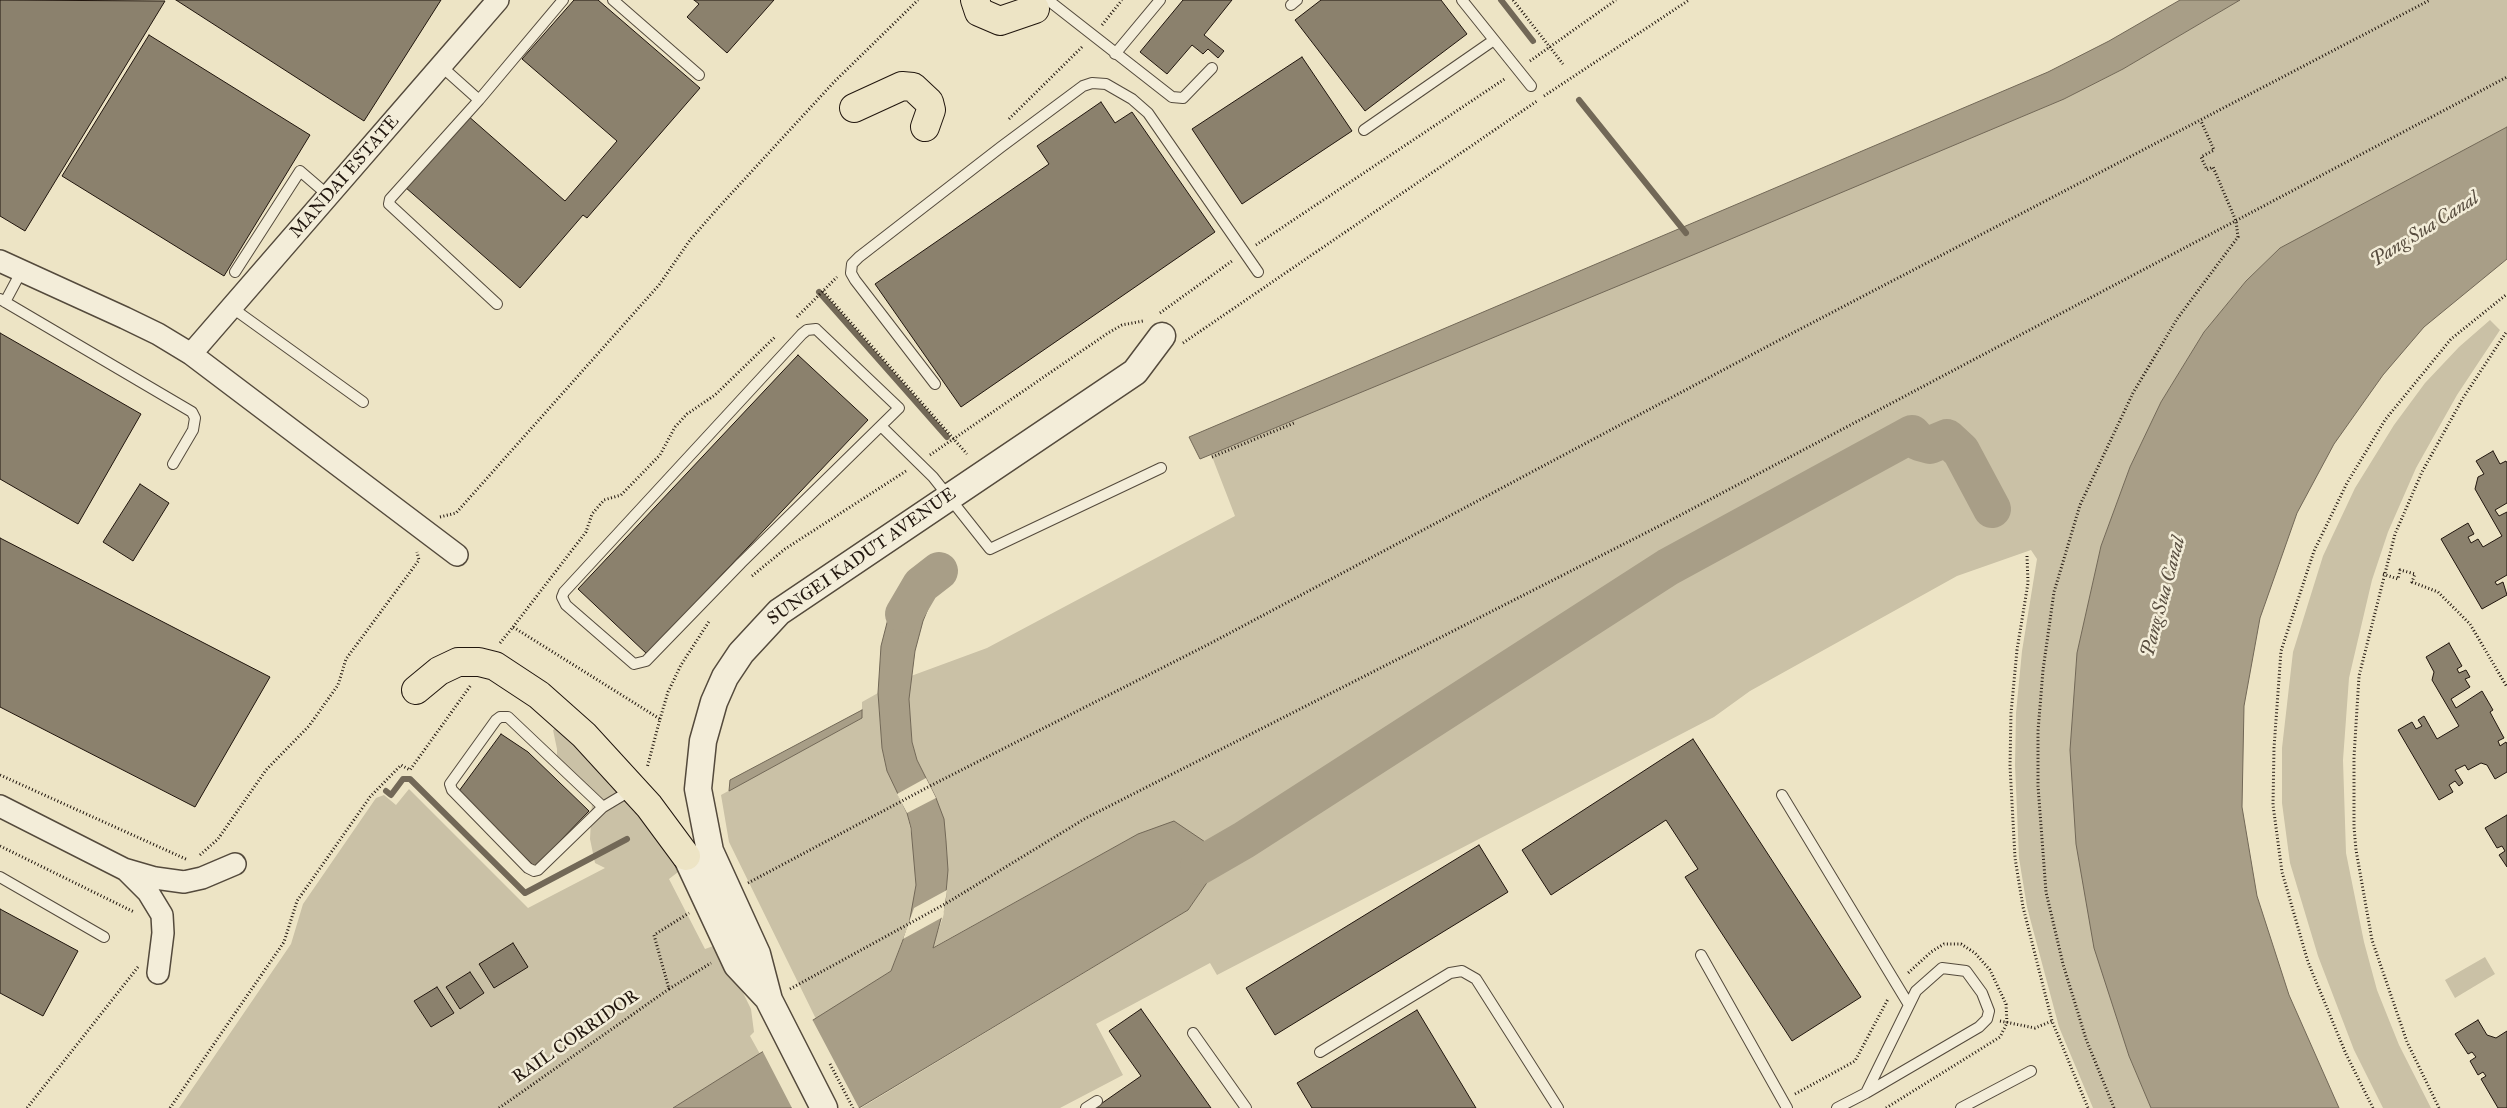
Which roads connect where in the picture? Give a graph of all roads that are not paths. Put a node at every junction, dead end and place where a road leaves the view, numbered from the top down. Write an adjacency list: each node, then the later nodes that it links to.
1 (498, 0): 10 (street, MANDAI ESTATE)
2 (563, 0): 14 (lane)
3 (612, 0): 12 (lane)
4 (975, 0): 7 (main road)
5 (1160, 0): 9 (lane)
6 (1462, 0): 8 (lane)
7 (1042, 4): 9 (lane)
8 (1494, 40): 13 (lane); 17 (lane)
9 (1115, 54): 11 (lane)
10 (441, 66): 14 (lane); 18 (street, MANDAI ESTATE)
11 (1212, 68)
12 (699, 75)
13 (1531, 86)
14 (479, 100): 24 (lane)
15 (854, 108): 16 (main road)
16 (925, 127)
17 (1364, 130)
18 (329, 196): 21 (lane); 25 (street, MANDAI ESTATE)
19 (0, 262): 20 (street)
20 (21, 272): 23 (lane); 27 (street)
21 (235, 272)
22 (1258, 272): 28 (lane)
23 (2, 301): 31 (lane)
24 (497, 304)
25 (231, 307): 27 (street, MANDAI ESTATE); 29 (lane)
26 (1162, 329): 33 (street, SUNGEI KADUT AVENUE)
27 (191, 354): 34 (street)
28 (935, 384)
29 (363, 402)
30 (882, 426): 30 (lane); 33 (lane)
31 (173, 464)
32 (1161, 468): 33 (lane)
33 (948, 496): 47 (street, SUNGEI KADUT AVENUE)
34 (457, 555)
35 (416, 690): 36 (main road)
36 (634, 789): 39 (lane); 40 (main road)
37 (1782, 795): 48 (lane)
38 (0, 806): 42 (street)
39 (603, 807): 39 (lane)
40 (686, 856): 47 (street, SUNGEI KADUT AVENUE)
41 (235, 864): 42 (street)
42 (124, 869): 46 (street)
43 (0, 877): 44 (lane)
44 (104, 937)
45 (1701, 955): 54 (lane)
46 (149, 968)
47 (781, 1004): 56 (street, SUNGEI KADUT AVENUE)
48 (1909, 1005): 52 (lane); 52 (lane)
49 (1193, 1033): 58 (lane)
50 (1320, 1052): 59 (lane)
51 (2031, 1071): 61 (lane)
52 (1866, 1093): 55 (lane)
53 (1097, 1101): 57 (lane)
54 (1785, 1104)
55 (1854, 1104): 60 (lane)
56 (824, 1108)
57 (1086, 1108)
58 (1246, 1108)
59 (1558, 1108)
60 (1837, 1108)
61 (1961, 1108)

